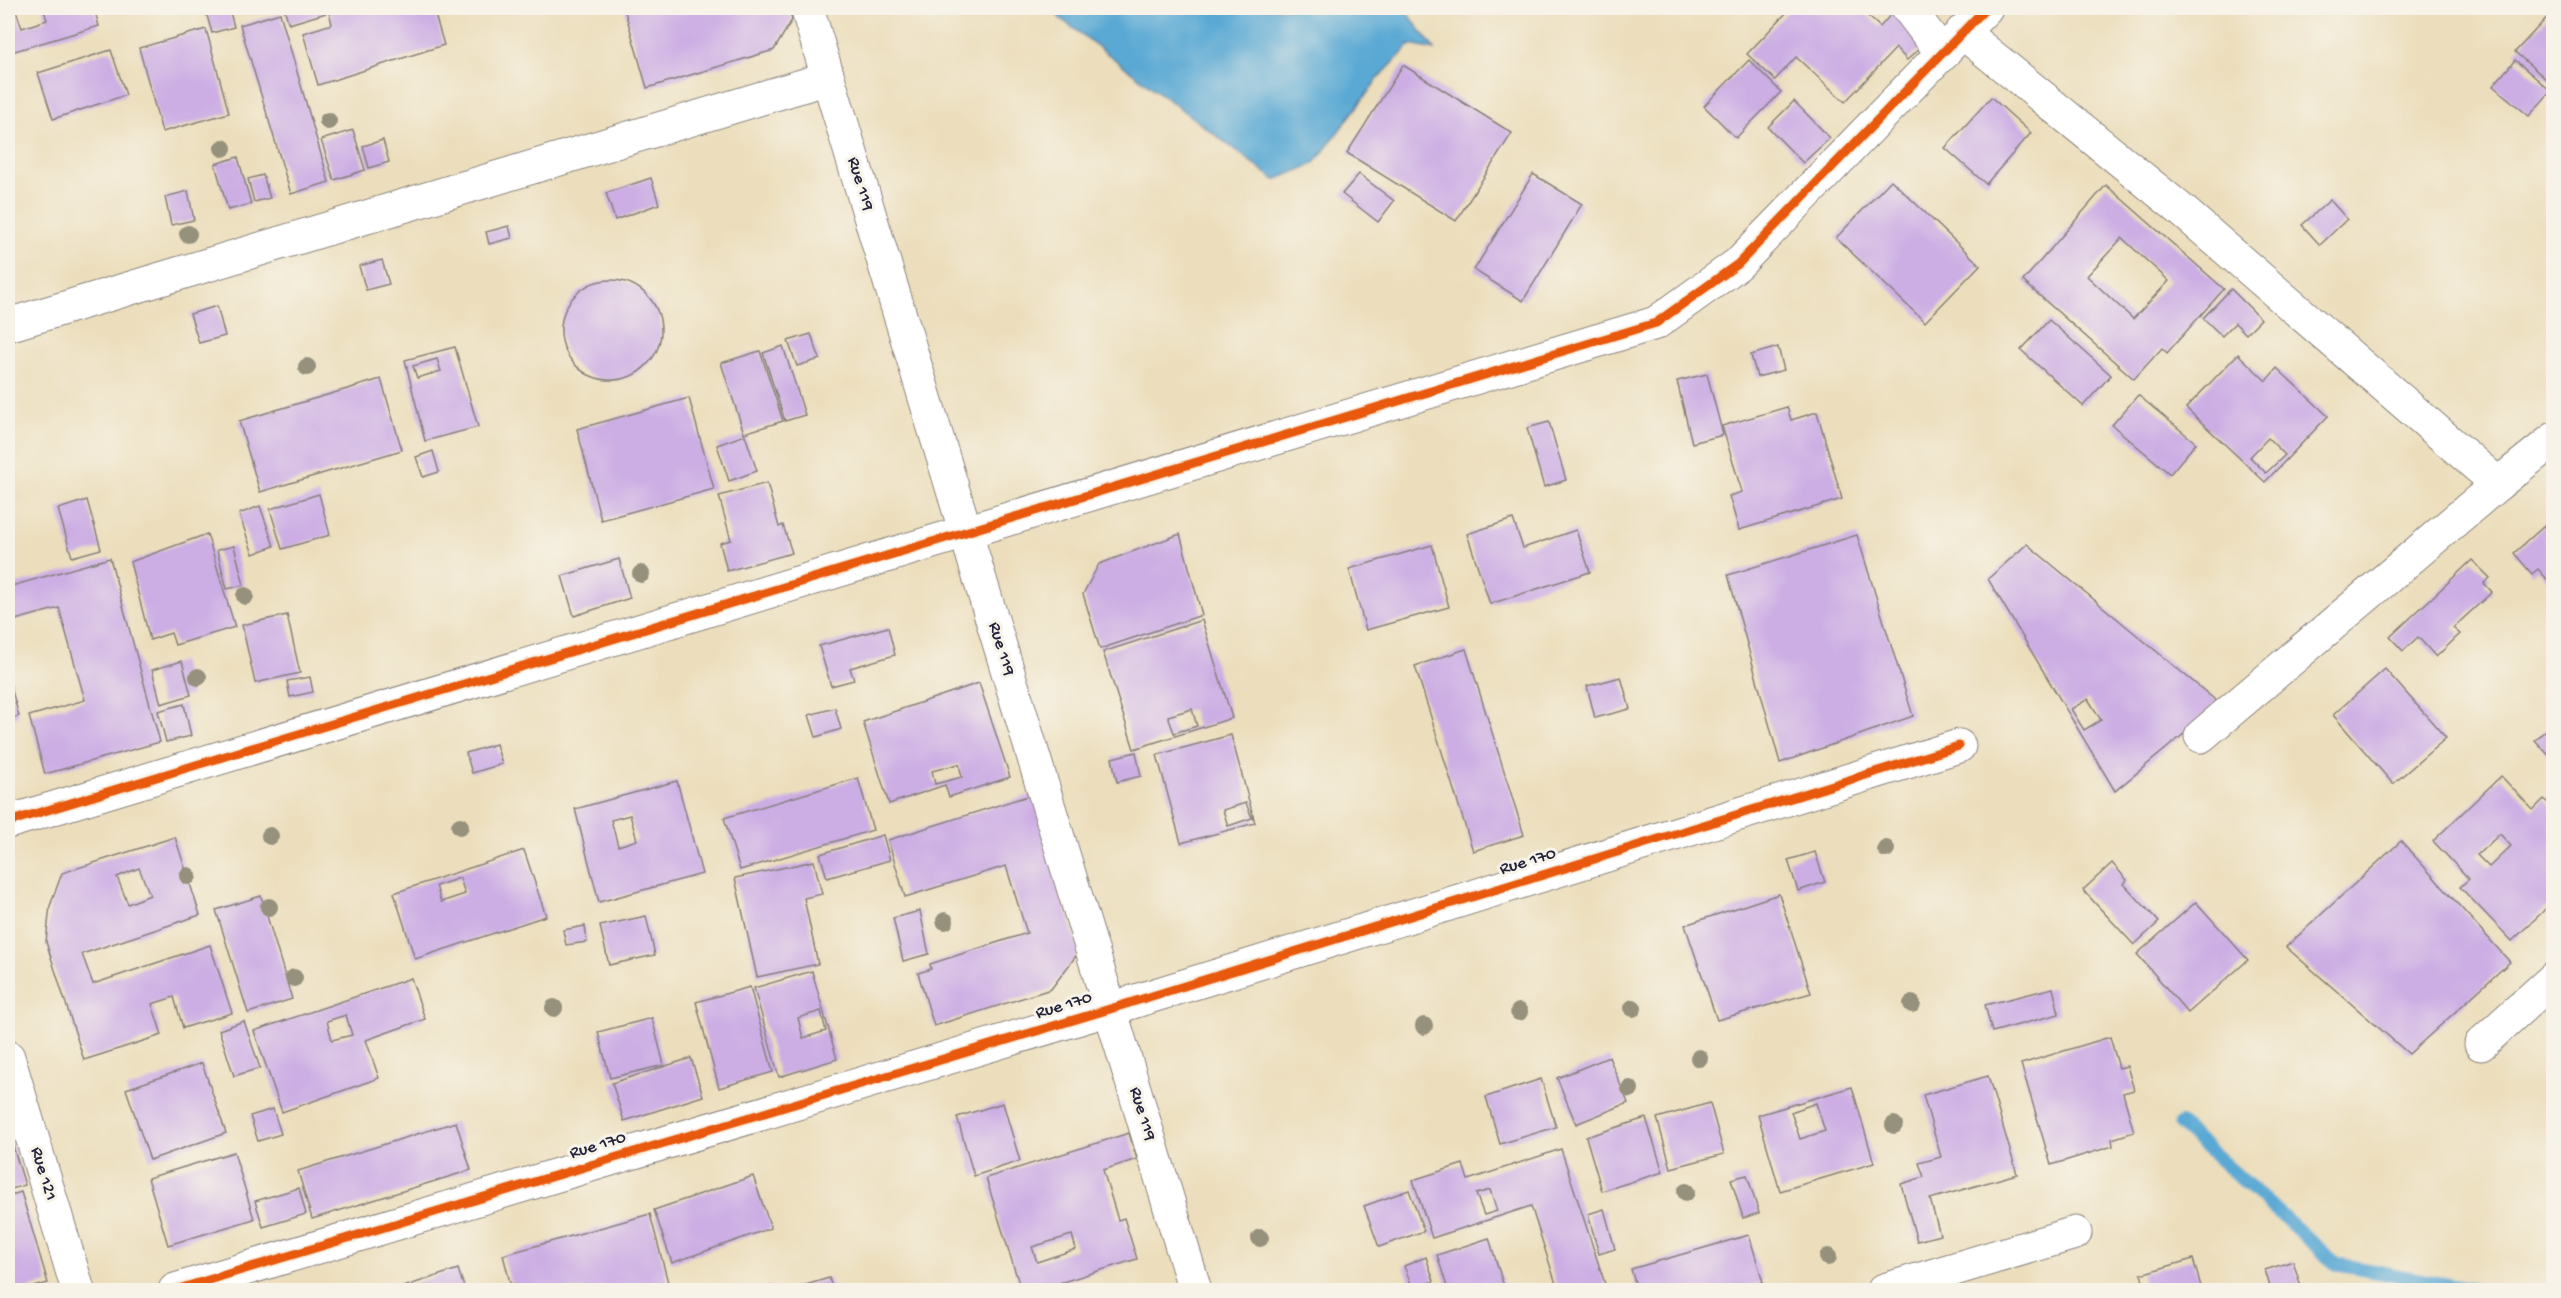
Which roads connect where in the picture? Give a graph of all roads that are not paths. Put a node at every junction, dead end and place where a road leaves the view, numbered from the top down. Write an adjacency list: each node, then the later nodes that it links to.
1 (807, 8): 5 (street, Rue 119)
2 (1908, 8): 4 (street)
3 (1986, 8): 4 (street)
4 (1952, 43): 8 (street); 9 (street)
5 (828, 78): 6 (street); 9 (street, Rue 119)
6 (8, 325)
7 (2553, 439): 8 (street)
8 (2498, 483): 10 (street)
9 (966, 532): 12 (street); 14 (street, Rue 119)
10 (2201, 736)
11 (1959, 746): 14 (street, Rue 170)
12 (8, 822)
13 (2553, 978): 15 (street)
14 (1110, 1009): 19 (street, Rue 170); 20 (street, Rue 119)
15 (2481, 1044)
16 (8, 1057): 18 (street, Rue 121)
17 (2075, 1233): 21 (street)
18 (78, 1290)
19 (175, 1290)
20 (1195, 1290)
21 (1884, 1290)

